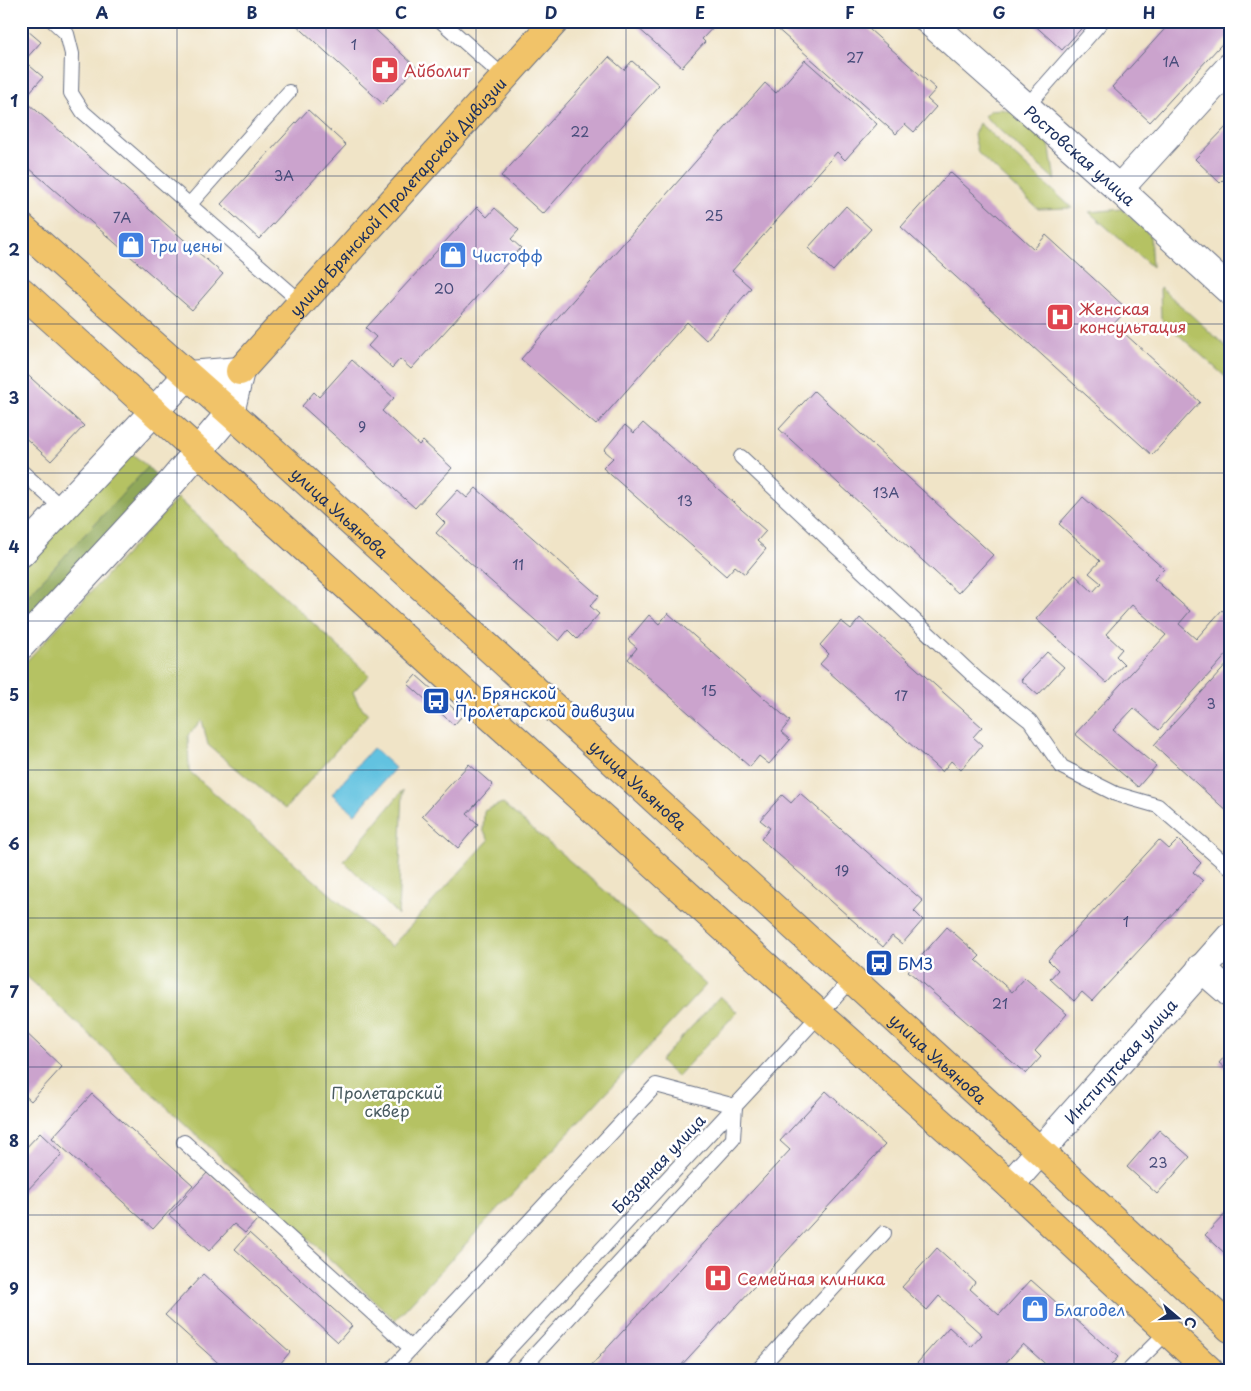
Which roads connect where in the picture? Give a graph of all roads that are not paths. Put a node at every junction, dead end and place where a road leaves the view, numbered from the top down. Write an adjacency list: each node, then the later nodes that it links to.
1 (53, 21): 11 (lane)
2 (441, 21): 7 (lane)
3 (555, 21): 7 (main road, улица Брянской Пролетарской Дивизии)
4 (929, 21): 9 (street, Ростовская улица)
5 (1102, 21): 9 (lane)
6 (1230, 66): 10 (street)
7 (504, 77): 15 (main road, улица Брянской Пролетарской Дивизии)
8 (289, 92): 11 (lane)
9 (1026, 107): 10 (street, Ростовская улица)
10 (1119, 189): 14 (street, Ростовская улица)
11 (190, 204): 15 (lane)
12 (21, 226): 17 (main road, улица Ульянова)
13 (21, 291): 18 (main road)
14 (1230, 291)
15 (302, 302): 16 (main road, улица Брянской Пролетарской Дивизии)
16 (240, 371): 17 (street); 19 (street, улица Брянской Пролетарской Дивизии)
17 (188, 375): 18 (street); 19 (main road, улица Ульянова)
18 (154, 411): 20 (main road); 23 (street)
19 (230, 413): 20 (street, улица Брянской Пролетарской Дивизии); 29 (main road, улица Ульянова)
20 (198, 451): 25 (street, улица Брянской Пролетарской Дивизии); 31 (main road)
21 (741, 457): 26 (lane)
22 (21, 471): 23 (lane)
23 (62, 508): 24 (street)
24 (21, 553)
25 (21, 645)
26 (1230, 868)
27 (1230, 937): 28 (street, Институтская улица)
28 (1202, 968): 30 (street); 34 (street, Институтская улица)
29 (852, 979): 31 (lane, Базарная улица); 34 (main road, улица Ульянова)
30 (1230, 992)
31 (819, 1014): 32 (lane, Базарная улица); 35 (main road)
32 (735, 1106): 39 (lane); 41 (lane, Базарная улица); 42 (lane)
33 (184, 1142): 39 (lane)
34 (1040, 1151): 35 (street, Институтская улица); 37 (main road, улица Ульянова)
35 (1010, 1185): 38 (main road)
36 (884, 1233): 43 (lane)
37 (1230, 1328)
38 (1167, 1332): 44 (lane); 45 (main road)
39 (411, 1348): 40 (lane)
40 (391, 1370)
41 (489, 1370)
42 (521, 1370)
43 (758, 1370)
44 (1129, 1370)
45 (1209, 1370)

